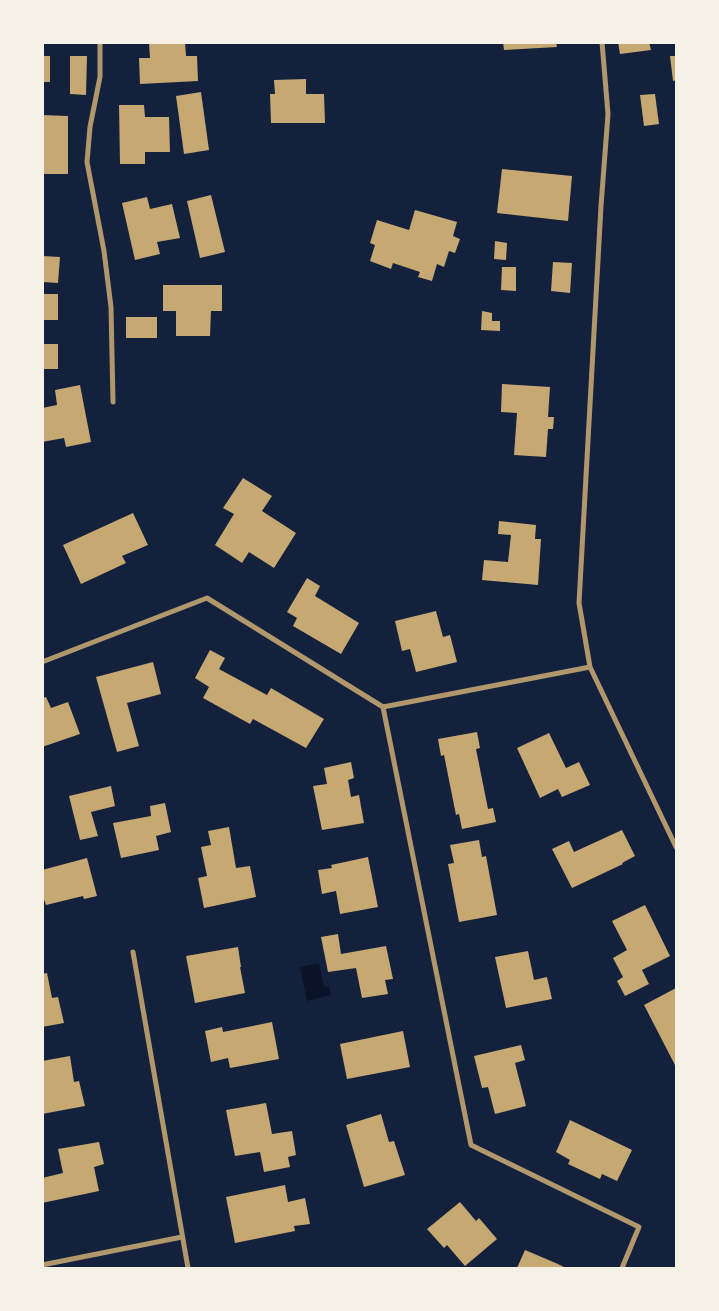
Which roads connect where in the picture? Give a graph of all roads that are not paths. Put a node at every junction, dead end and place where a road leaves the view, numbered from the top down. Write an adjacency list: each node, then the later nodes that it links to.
1 (100, 42): 3 (street)
2 (602, 42): 5 (street)
3 (113, 402)
4 (42, 662): 6 (street)
5 (590, 667): 6 (street); 7 (street)
6 (383, 707): 12 (street)
7 (676, 847)
8 (133, 952): 9 (street)
9 (182, 1237): 10 (street); 11 (street)
10 (42, 1265)
11 (188, 1268)
12 (622, 1268)

